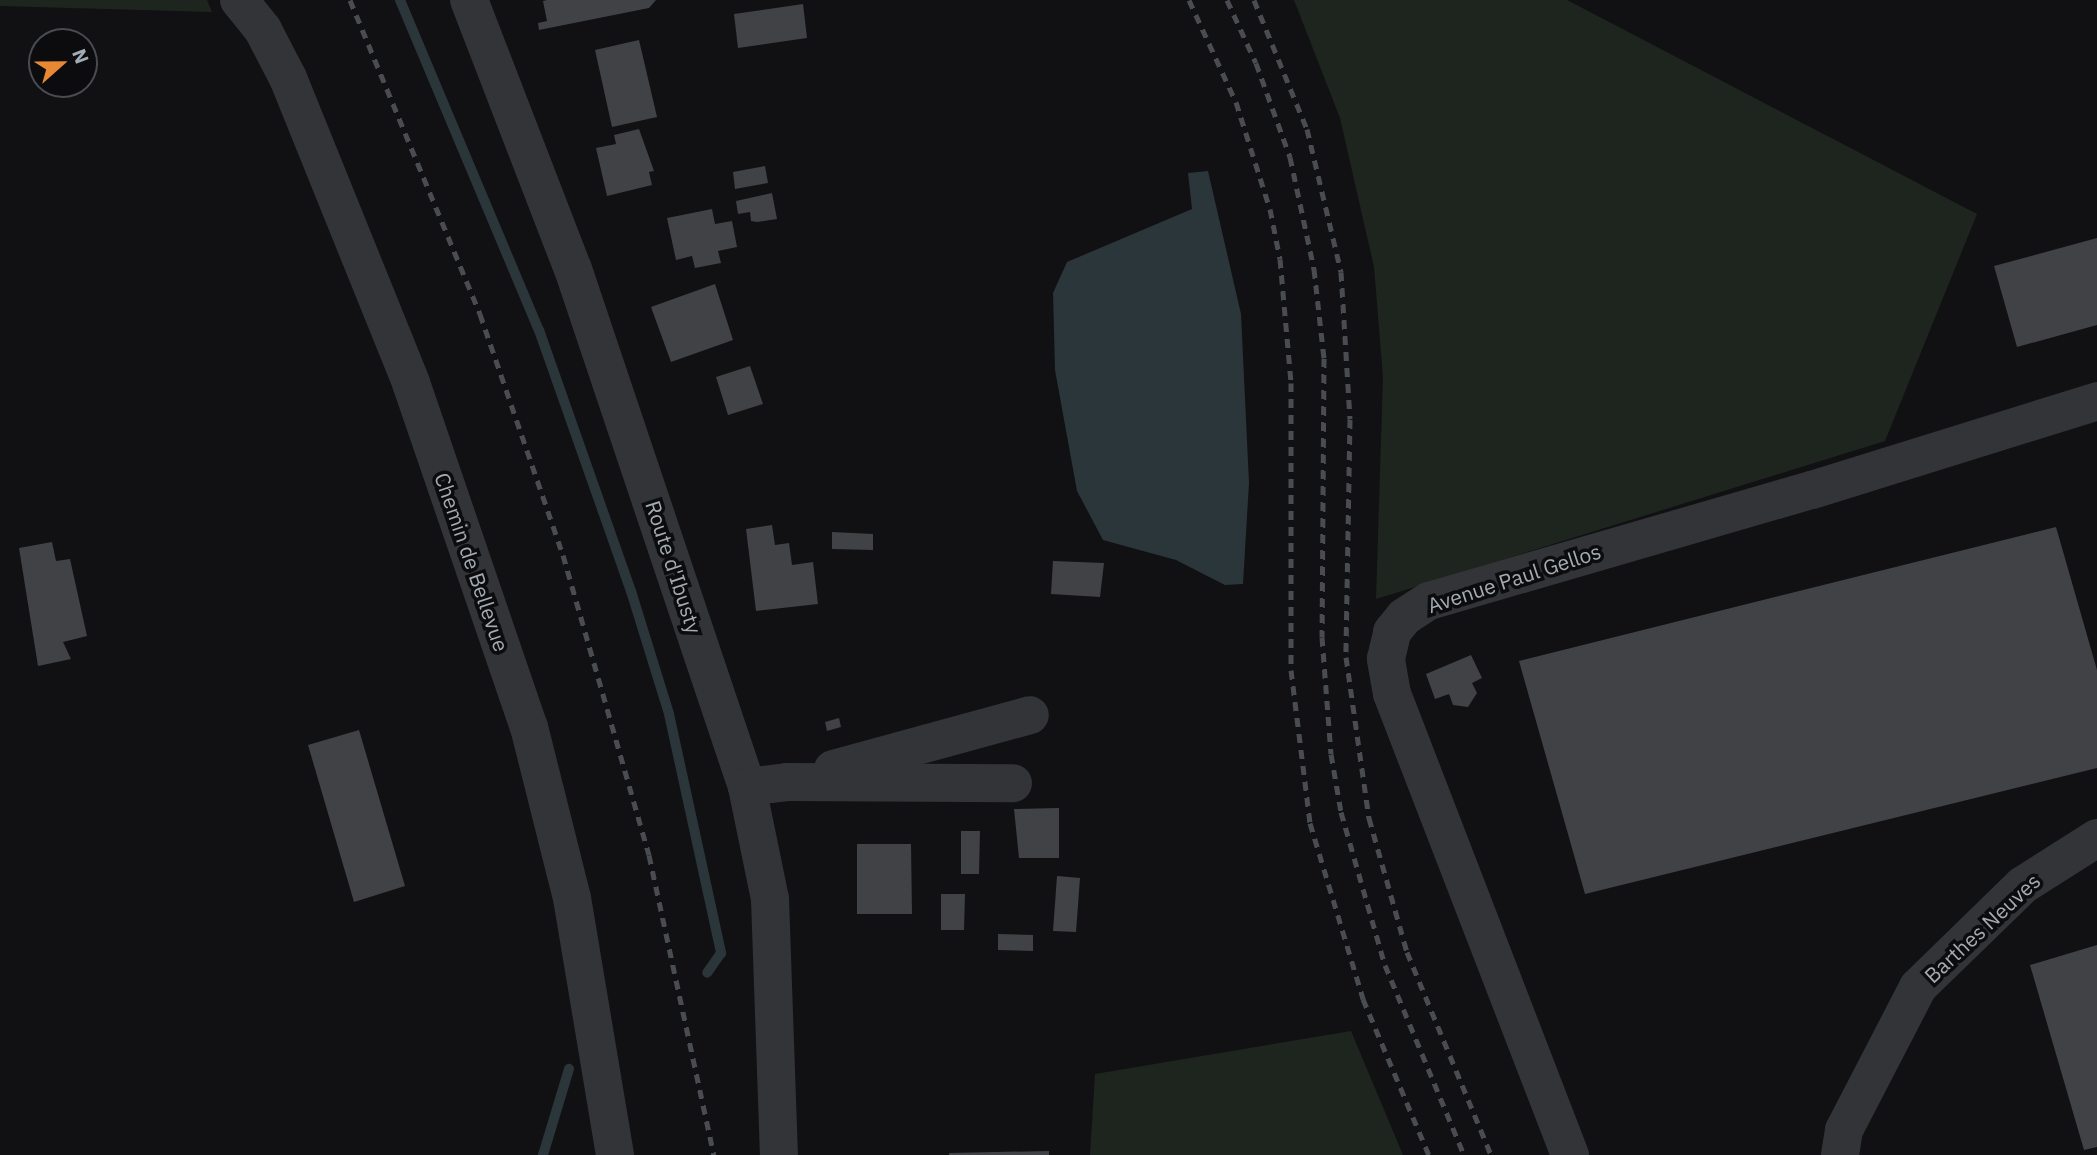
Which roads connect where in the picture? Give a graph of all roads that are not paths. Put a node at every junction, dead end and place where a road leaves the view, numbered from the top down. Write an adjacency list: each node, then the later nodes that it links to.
1 (239, 0): 9 (street, Chemin de Bellevue)
2 (469, 0): 7 (street, Route d'Ibusty)
3 (2097, 401): 11 (street, Avenue Paul Gellos)
4 (1030, 715): 5 (street)
5 (787, 782): 6 (street); 7 (street)
6 (1013, 783)
7 (747, 788): 10 (street, Route d'Ibusty)
8 (2097, 838): 12 (street, Barthes Neuves)
9 (615, 1155)
10 (779, 1155)
11 (1570, 1155)
12 (1839, 1155)

